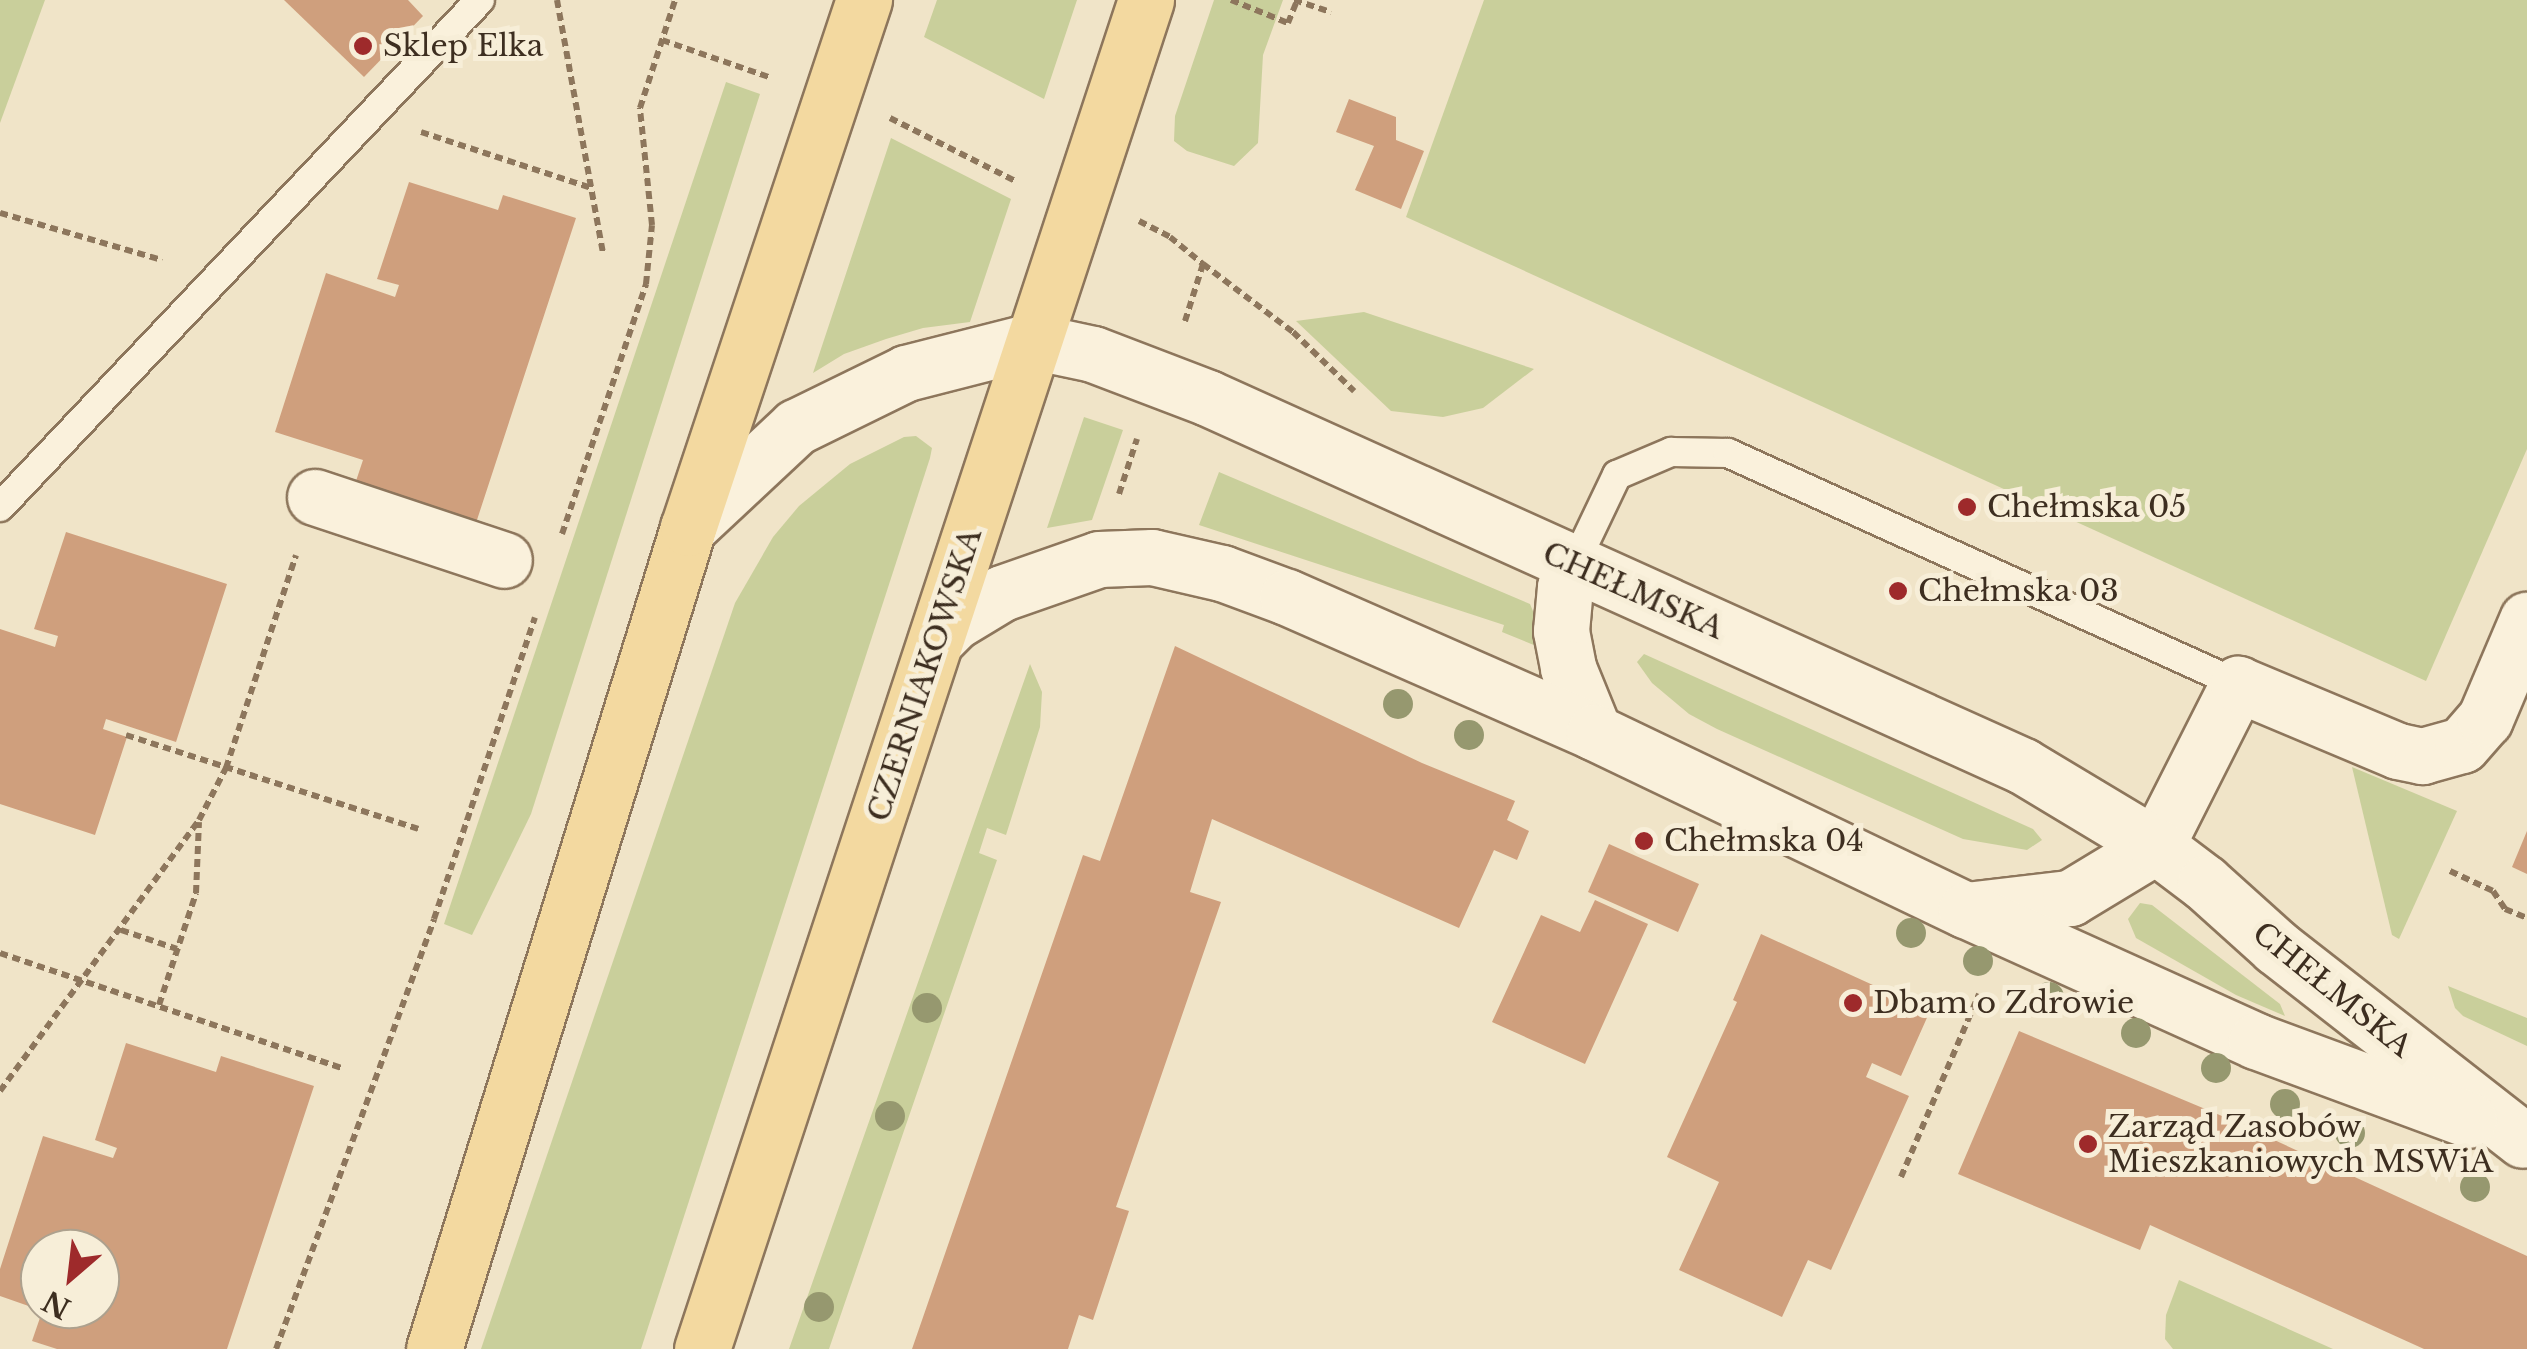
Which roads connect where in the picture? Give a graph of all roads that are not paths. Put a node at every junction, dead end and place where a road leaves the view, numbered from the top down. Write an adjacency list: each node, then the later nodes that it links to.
1 (480, 0): 6 (lane)
2 (864, 0): 7 (main road)
3 (1146, 0): 4 (main road, CZERNIAKOWSKA)
4 (1032, 340): 7 (street, CHEŁMSKA); 9 (street, CHEŁMSKA); 11 (main road, CZERNIAKOWSKA)
5 (315, 497): 8 (street)
6 (0, 506)
7 (688, 528): 17 (main road)
8 (504, 560)
9 (1574, 565): 12 (lane); 13 (street); 14 (street, CHEŁMSKA)
10 (2527, 620): 12 (street)
11 (936, 640): 13 (street, CHEŁMSKA); 18 (main road, CZERNIAKOWSKA)
12 (2238, 684): 14 (street)
13 (1594, 732): 15 (street, CHEŁMSKA)
14 (2156, 846): 15 (street); 16 (street, CHEŁMSKA)
15 (1966, 910): 16 (street, CHEŁMSKA)
16 (2525, 1141)
17 (434, 1349)
18 (702, 1349)

